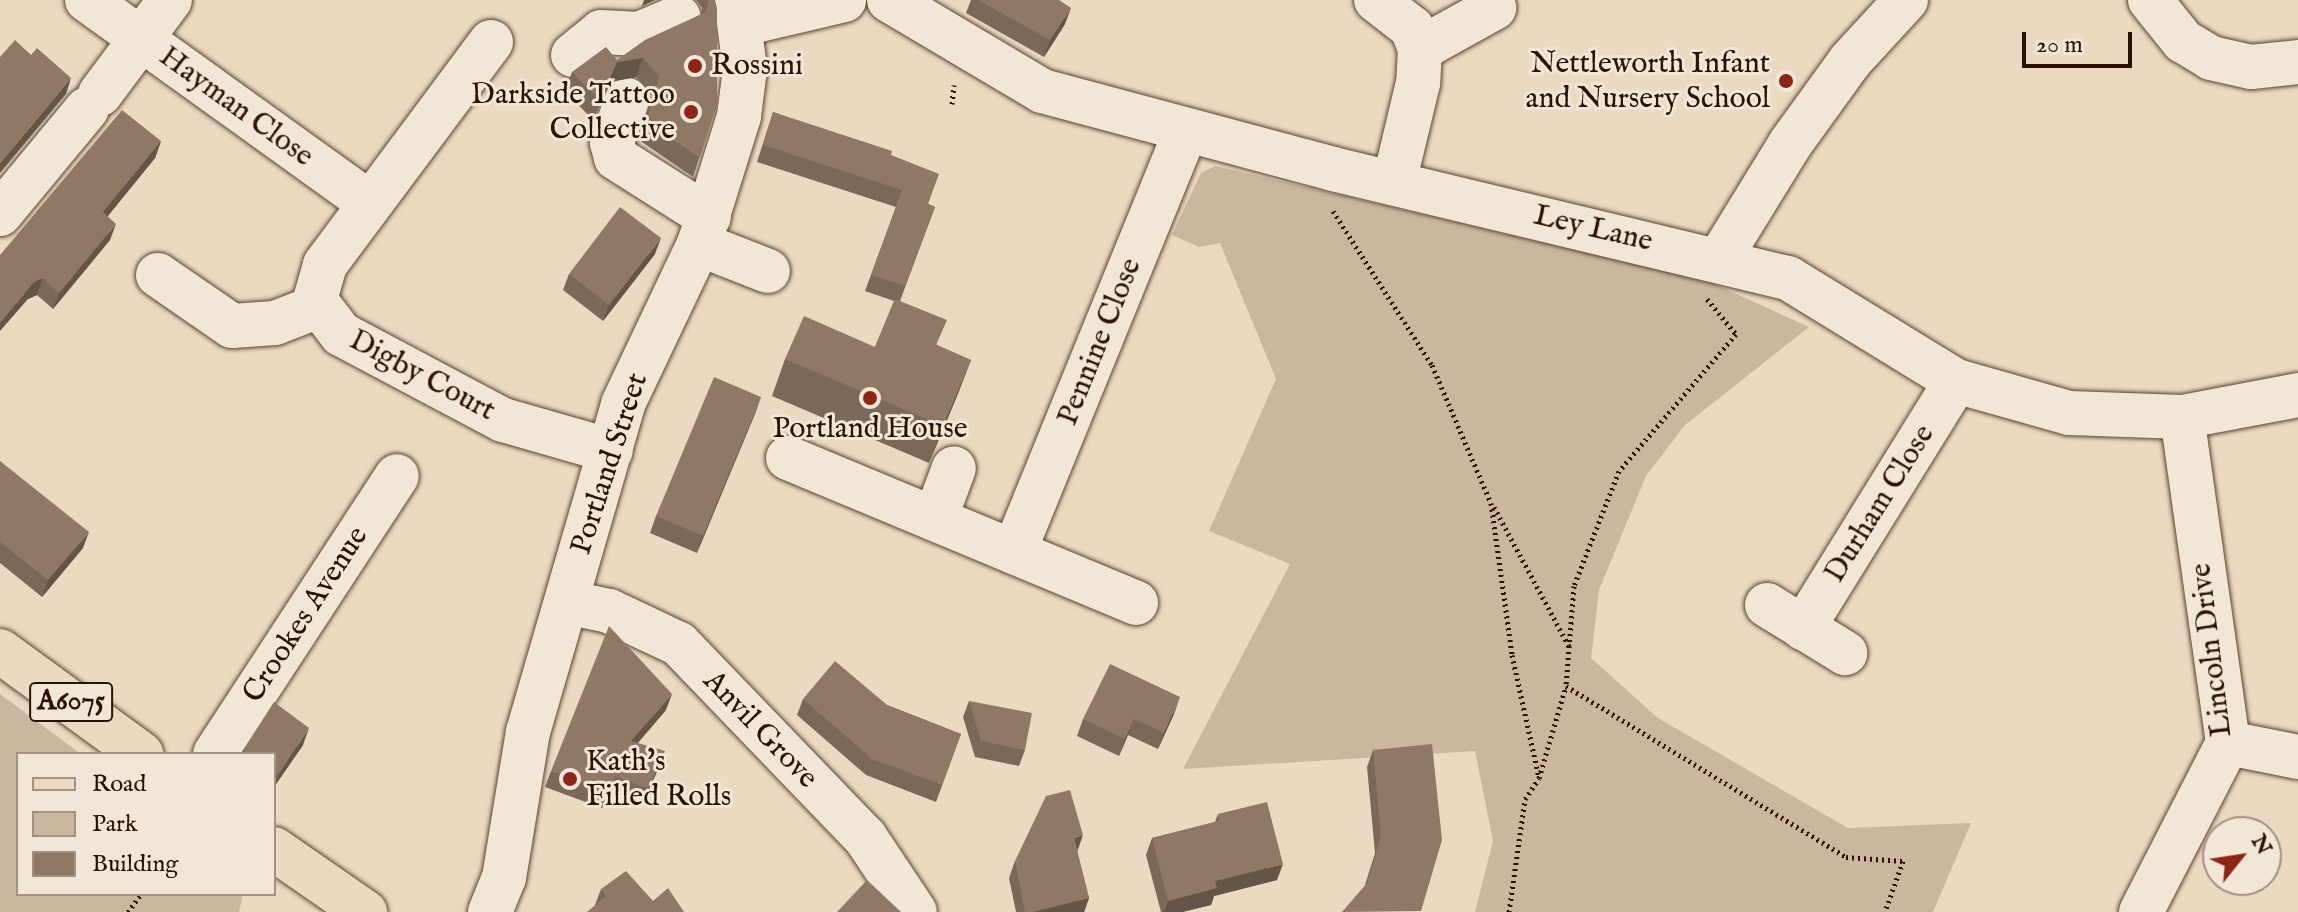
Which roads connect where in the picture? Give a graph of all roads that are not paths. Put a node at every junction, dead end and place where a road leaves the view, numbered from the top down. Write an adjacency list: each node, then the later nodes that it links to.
1 (170, 0): 10 (street)
2 (844, 0): 9 (street)
3 (889, 0): 16 (street, Ley Lane)
4 (1376, 0): 12 (street)
5 (1906, 0): 23 (street)
6 (2150, 0): 14 (street)
7 (95, 7): 10 (street, Hayman Close)
8 (1494, 8): 12 (street)
9 (717, 9): 13 (street); 20 (street, Portland Street)
10 (141, 39): 18 (street, Hayman Close); 19 (street)
11 (491, 42): 18 (street, Digby Court)
12 (1420, 49): 17 (street)
13 (573, 55)
14 (2298, 62)
15 (627, 100): 20 (street)
16 (1185, 132): 17 (street, Ley Lane); 33 (street, Pennine Close)
17 (1394, 183): 23 (street, Ley Lane)
18 (370, 203): 24 (street, Digby Court)
19 (0, 214)
20 (704, 230): 21 (street); 28 (street, Portland Street)
21 (768, 271)
22 (158, 275): 24 (street)
23 (1711, 276): 25 (street, Ley Lane)
24 (319, 306): 28 (street, Digby Court)
25 (1956, 381): 27 (street, Ley Lane); 37 (street, Durham Close)
26 (2298, 395): 27 (street, Ley Lane)
27 (2182, 417): 40 (street, Lincoln Drive)
28 (611, 451): 34 (street, Portland Street)
29 (788, 458): 32 (street)
30 (954, 468): 32 (street)
31 (397, 476): 42 (street, Crookes Avenue)
32 (935, 519): 33 (street)
33 (1014, 552): 35 (street)
34 (566, 602): 46 (street, Portland Street); 47 (street, Anvil Grove)
35 (1136, 603)
36 (1767, 605): 37 (street)
37 (1803, 628): 39 (street)
38 (0, 651): 41 (main road, A6075)
39 (1845, 653)
40 (2228, 743): 43 (street); 48 (street, Lincoln Drive)
41 (138, 752)
42 (216, 752)
43 (2298, 757)
44 (276, 850): 45 (main road)
45 (365, 912)
46 (490, 912)
47 (915, 912)
48 (2141, 912)

